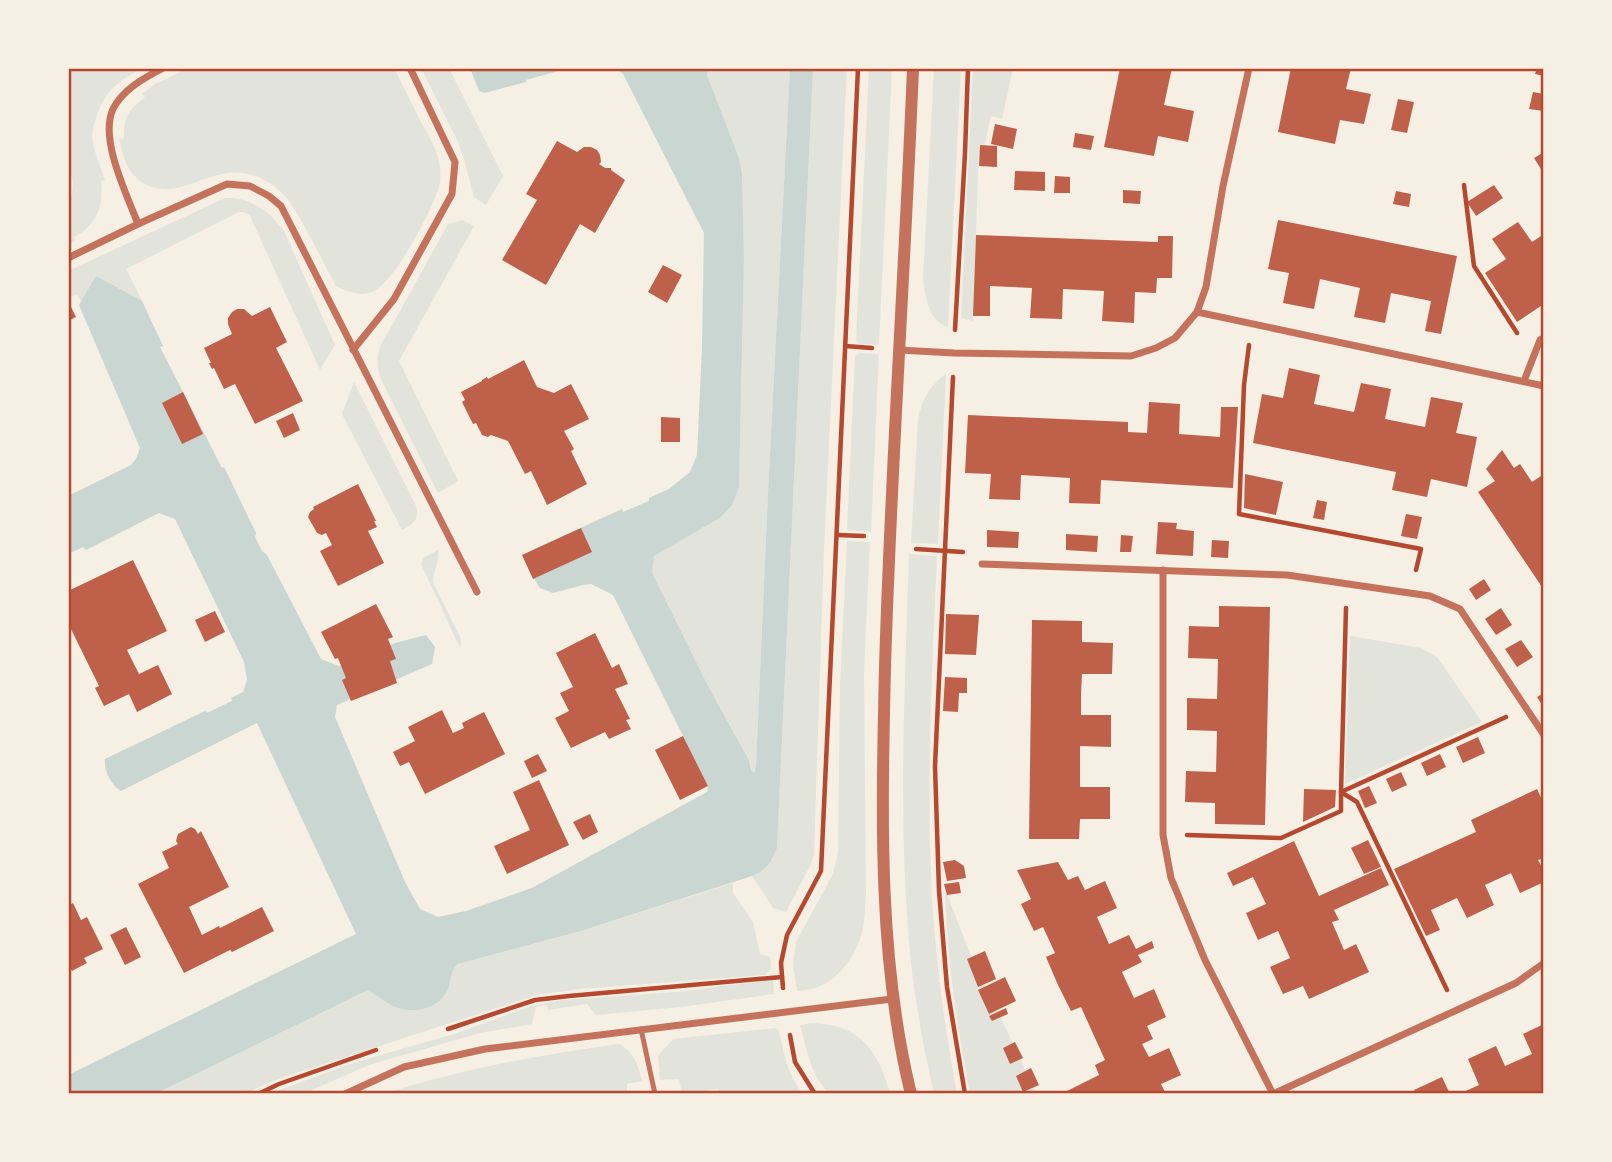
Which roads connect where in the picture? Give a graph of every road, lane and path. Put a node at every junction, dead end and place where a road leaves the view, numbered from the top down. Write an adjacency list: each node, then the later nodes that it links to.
1 (163, 68): 8 (street)
2 (410, 68): 13 (street)
3 (858, 68): 19 (path)
4 (914, 68): 14 (street)
5 (968, 68): 15 (path)
6 (1249, 68): 10 (street)
7 (1464, 185): 16 (path)
8 (138, 224): 9 (street); 13 (street)
9 (68, 258)
10 (1197, 312): 11 (street); 15 (street)
11 (1252, 324): 17 (street); 27 (path)
12 (1544, 338): 16 (street)
13 (353, 350): 26 (street)
14 (899, 350): 15 (street); 33 (street)
15 (954, 353): 22 (path)
16 (1534, 357): 17 (street)
17 (1524, 381): 18 (street)
18 (1544, 386)
19 (837, 535): 20 (path); 35 (path)
20 (870, 537)
21 (911, 549): 22 (path)
22 (944, 550): 23 (path); 41 (path)
23 (982, 564): 24 (street)
24 (1163, 570): 25 (street); 31 (street)
25 (1348, 584): 27 (street); 30 (path)
26 (477, 593)
27 (1410, 593): 28 (street)
28 (1526, 708): 29 (street); 30 (path)
29 (1544, 735)
30 (1342, 792): 31 (path); 34 (path)
31 (1163, 835): 34 (street)
32 (1544, 963): 34 (street)
33 (892, 999): 35 (street); 40 (street)
34 (1457, 1010)
35 (785, 1013): 36 (street); 39 (path)
36 (640, 1029): 37 (street); 38 (lane)
37 (345, 1094)
38 (655, 1094)
39 (814, 1094)
40 (911, 1094)
41 (965, 1094)

